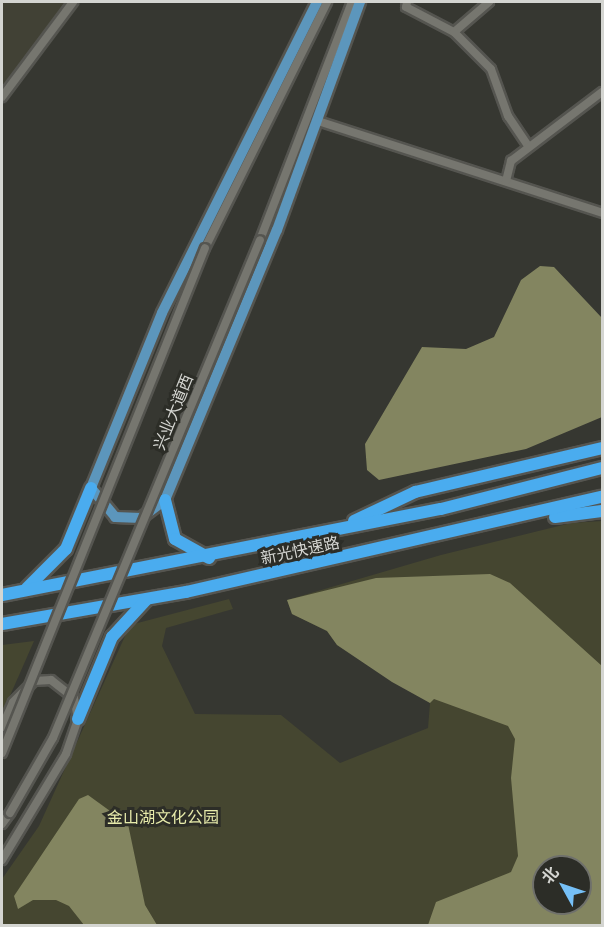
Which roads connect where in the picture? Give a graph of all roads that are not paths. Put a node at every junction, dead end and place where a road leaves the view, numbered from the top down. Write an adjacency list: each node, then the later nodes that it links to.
1 (73, 2): 10 (street)
2 (317, 2): 19 (main road)
3 (327, 2): 32 (street, 兴业大道西, bridge)
4 (351, 2): 33 (street, 兴业大道西, bridge)
5 (360, 2): 11 (main road)
6 (407, 2): 8 (street)
7 (489, 2): 8 (street)
8 (454, 32): 12 (street)
9 (603, 92): 12 (street)
10 (2, 97)
11 (318, 121): 13 (street); 21 (main road)
12 (529, 147): 13 (street)
13 (506, 181): 14 (street)
14 (603, 213)
15 (603, 441): 17 (highway)
16 (603, 448): 17 (highway)
17 (569, 455): 23 (highway)
18 (603, 468): 23 (highway, 新光快速路)
19 (91, 488): 21 (main road); 26 (highway)
20 (603, 497): 24 (highway, 新光快速路)
21 (165, 500): 25 (highway)
22 (603, 511): 24 (highway)
23 (337, 529): 25 (highway, 新光快速路)
24 (383, 549): 28 (highway, 新光快速路)
25 (208, 558): 26 (highway, 新光快速路)
26 (23, 590): 27 (highway, 新光快速路)
27 (2, 594)
28 (147, 599): 29 (highway, 新光快速路); 30 (highway)
29 (2, 624)
30 (78, 719): 31 (street); 34 (street)
31 (2, 727)
32 (2, 753)
33 (2, 824)
34 (2, 860)

